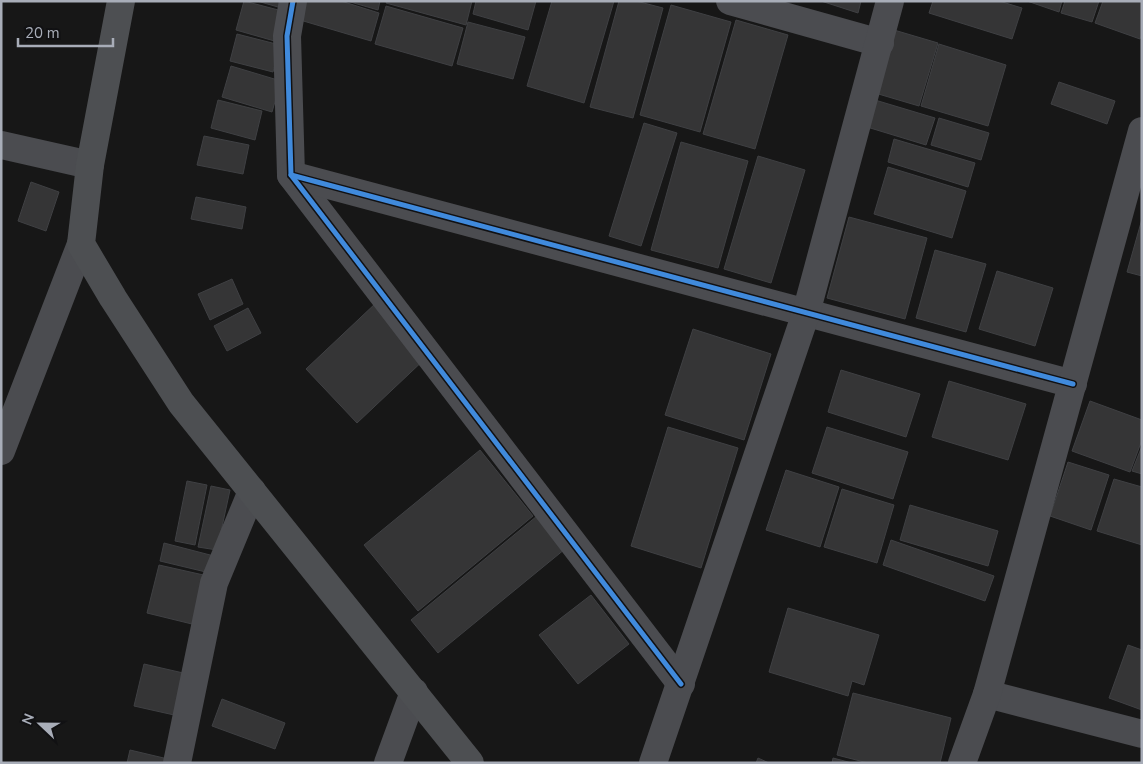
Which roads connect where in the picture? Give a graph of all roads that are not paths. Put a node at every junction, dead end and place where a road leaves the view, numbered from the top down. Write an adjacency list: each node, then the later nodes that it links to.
1 (121, 1): 8 (main road)
2 (293, 1): 9 (street)
3 (730, 1): 5 (street)
4 (890, 1): 5 (street)
5 (880, 44): 11 (street)
6 (1142, 131): 12 (street)
7 (1, 145): 8 (street)
8 (90, 165): 10 (main road)
9 (290, 175): 11 (street); 15 (street)
10 (81, 244): 13 (street); 14 (main road)
11 (806, 313): 12 (street); 15 (street)
12 (1073, 384): 17 (street)
13 (1, 451)
14 (252, 491): 16 (main road); 19 (street)
15 (680, 684): 22 (street)
16 (414, 692): 20 (street); 21 (main road)
17 (987, 694): 18 (street); 23 (street)
18 (1142, 734)
19 (177, 763)
20 (388, 763)
21 (470, 763)
22 (653, 763)
23 (962, 763)

